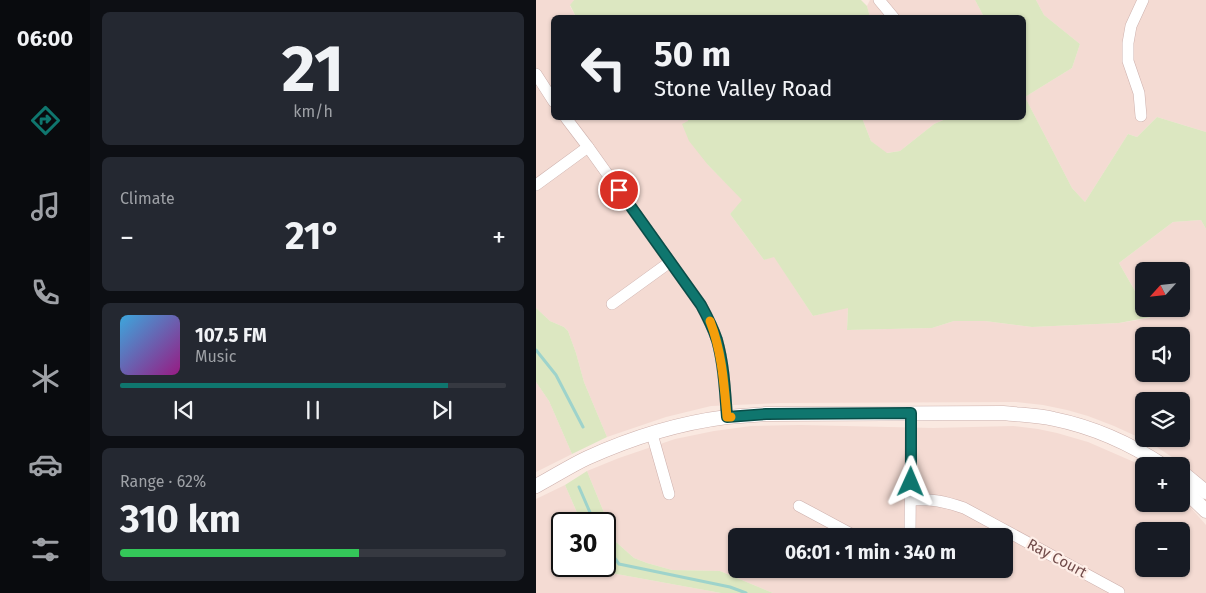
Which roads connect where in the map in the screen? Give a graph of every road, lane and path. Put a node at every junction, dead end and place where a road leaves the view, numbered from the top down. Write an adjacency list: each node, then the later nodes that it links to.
1 (879, 0): 3 (street)
2 (1143, 0): 6 (street)
3 (892, 15)
4 (536, 74): 5 (street)
5 (551, 97)
6 (1141, 116)
7 (568, 120): 8 (street)
8 (588, 147): 9 (street); 10 (street)
9 (536, 185)
10 (670, 262): 11 (street); 13 (street)
11 (612, 304)
12 (911, 413): 13 (street); 15 (street); 21 (street)
13 (727, 417): 14 (street)
14 (652, 434): 17 (street); 19 (street)
15 (1150, 457)
16 (1190, 479): 18 (street)
17 (536, 486)
18 (1206, 492)
19 (669, 494)
20 (1190, 496): 23 (street)
21 (911, 500): 25 (street); 26 (street, Ray Court)
22 (799, 506): 24 (street)
23 (1206, 511)
24 (840, 528)
25 (910, 528)
26 (1119, 592)

